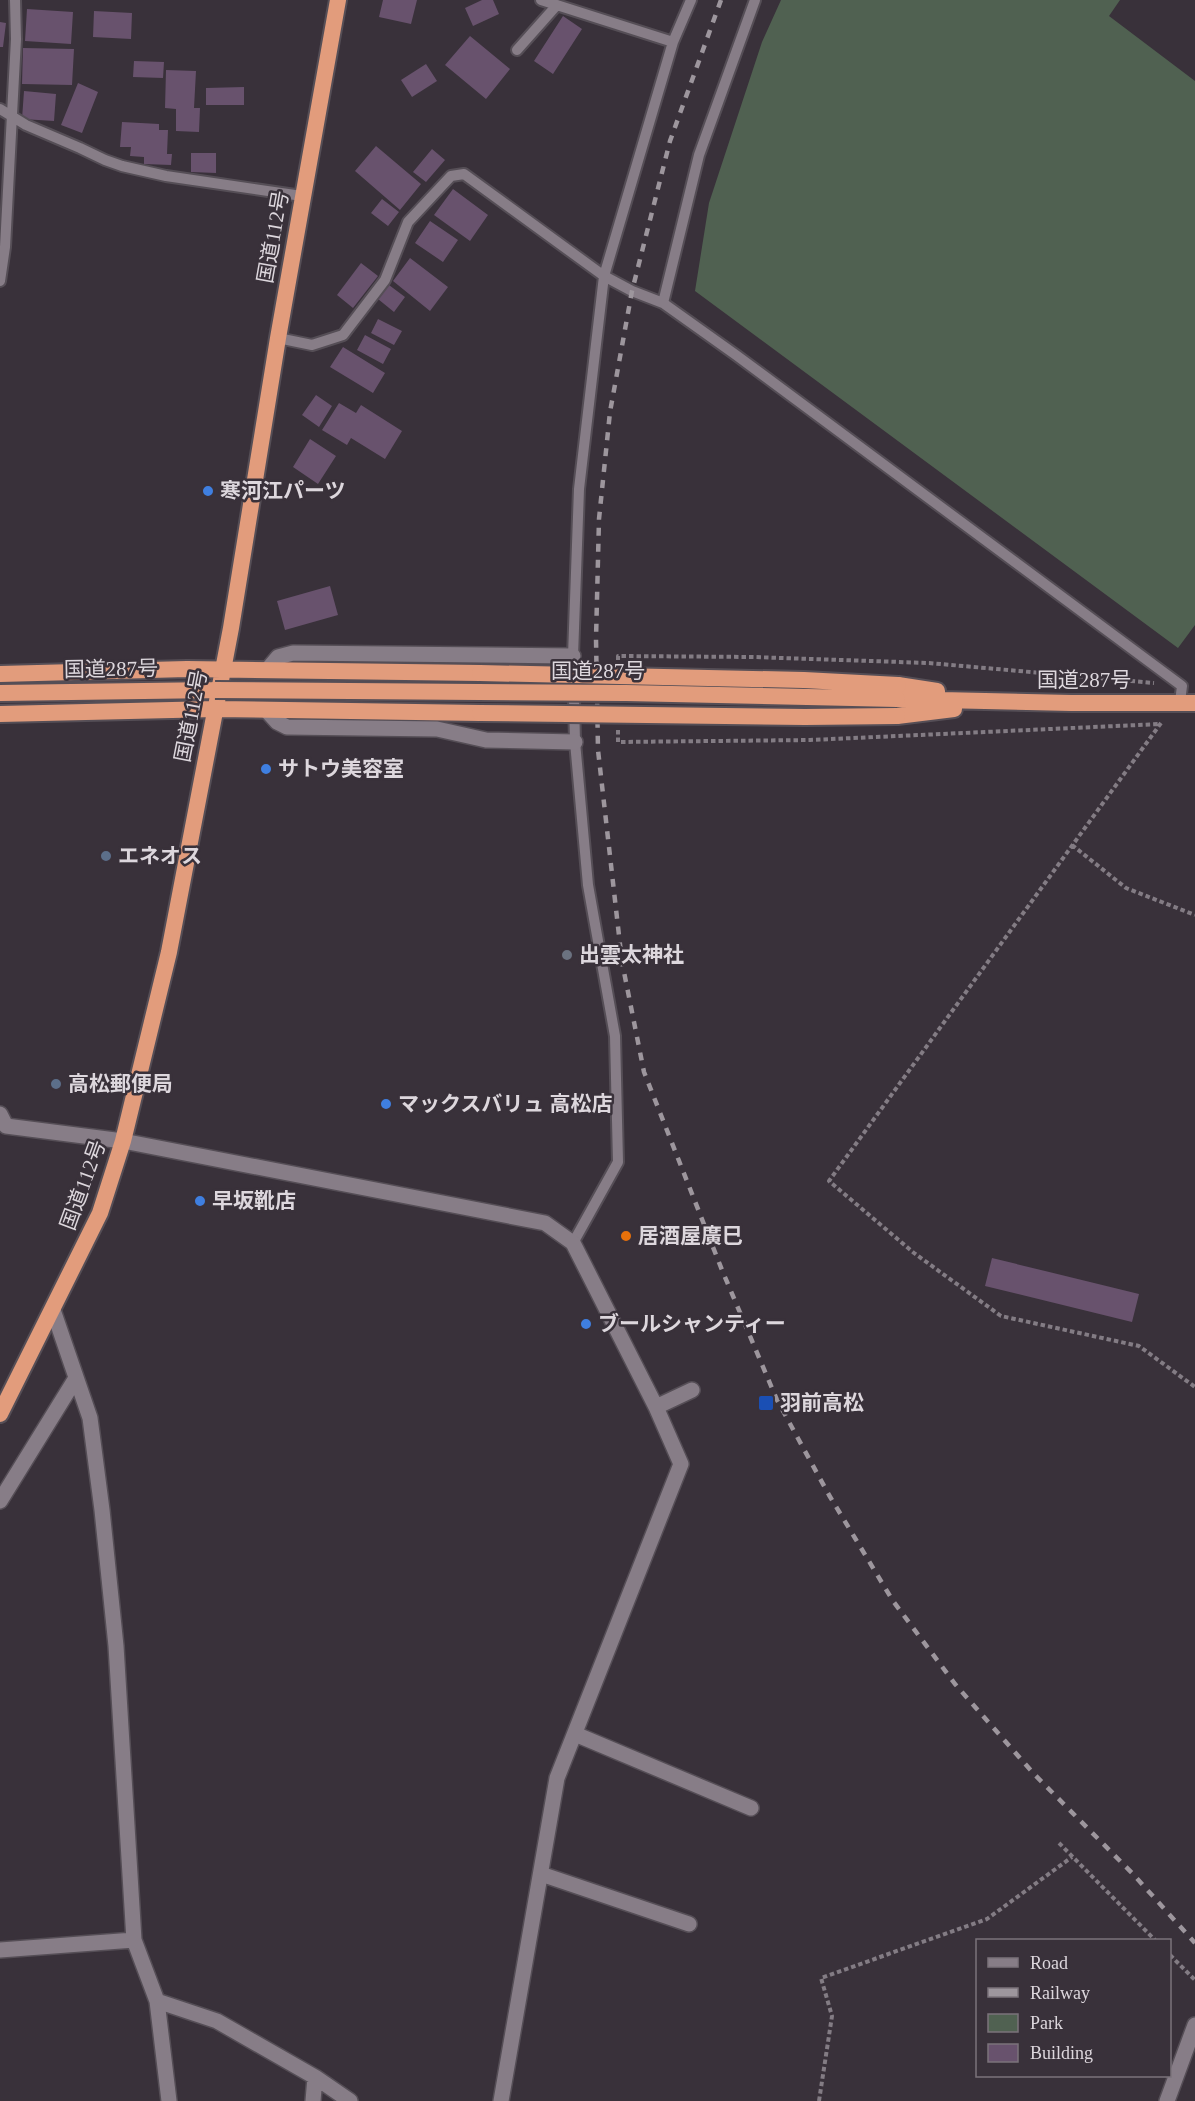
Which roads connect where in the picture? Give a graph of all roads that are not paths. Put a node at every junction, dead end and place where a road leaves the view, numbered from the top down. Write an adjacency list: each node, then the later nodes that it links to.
1 (15, 0): 10 (lane)
2 (338, 0): 11 (highway, 国道112号)
3 (540, 0): 6 (lane)
4 (691, 0): 7 (lane)
5 (755, 0): 14 (lane)
6 (557, 5): 7 (lane); 8 (lane)
7 (673, 42): 12 (lane)
8 (517, 50)
9 (0, 109): 10 (lane)
10 (11, 115): 11 (lane); 13 (lane)
11 (302, 196): 15 (highway, 国道112号)
12 (604, 276): 14 (lane); 15 (lane); 16 (lane)
13 (0, 281)
14 (663, 303): 23 (lane)
15 (278, 338): 17 (highway, 国道112号)
16 (573, 656): 18 (street); 27 (lane)
17 (224, 669): 18 (highway); 19 (highway); 24 (highway, 国道112号)
18 (267, 670): 20 (highway, bridge)
19 (0, 674)
20 (898, 692): 21 (highway, 国道287号, bridge); 22 (highway, 国道287号)
21 (0, 693)
22 (1009, 702): 23 (highway, 国道287号); 25 (highway, bridge)
23 (1188, 703)
24 (215, 709): 25 (highway); 26 (highway); 29 (highway, 国道112号)
25 (267, 711): 27 (street)
26 (0, 714)
27 (575, 742): 30 (lane)
28 (2, 1122): 29 (street)
29 (123, 1141): 30 (street); 31 (highway, 国道112号)
30 (573, 1243): 34 (street)
31 (53, 1310): 32 (street); 35 (highway, 国道112号)
32 (76, 1378): 36 (street); 41 (street)
33 (692, 1390): 34 (street)
34 (656, 1407): 37 (street)
35 (0, 1414)
36 (0, 1501)
37 (575, 1734): 38 (street); 39 (street)
38 (751, 1808)
39 (541, 1874): 40 (street); 49 (street)
40 (689, 1924)
41 (134, 1940): 42 (street); 43 (street)
42 (0, 1950)
43 (157, 2001): 45 (street); 46 (street)
44 (1195, 2025): 50 (street)
45 (315, 2077): 47 (street); 48 (street)
46 (169, 2101)
47 (313, 2101)
48 (350, 2101)
49 (501, 2101)
50 (1167, 2101)

